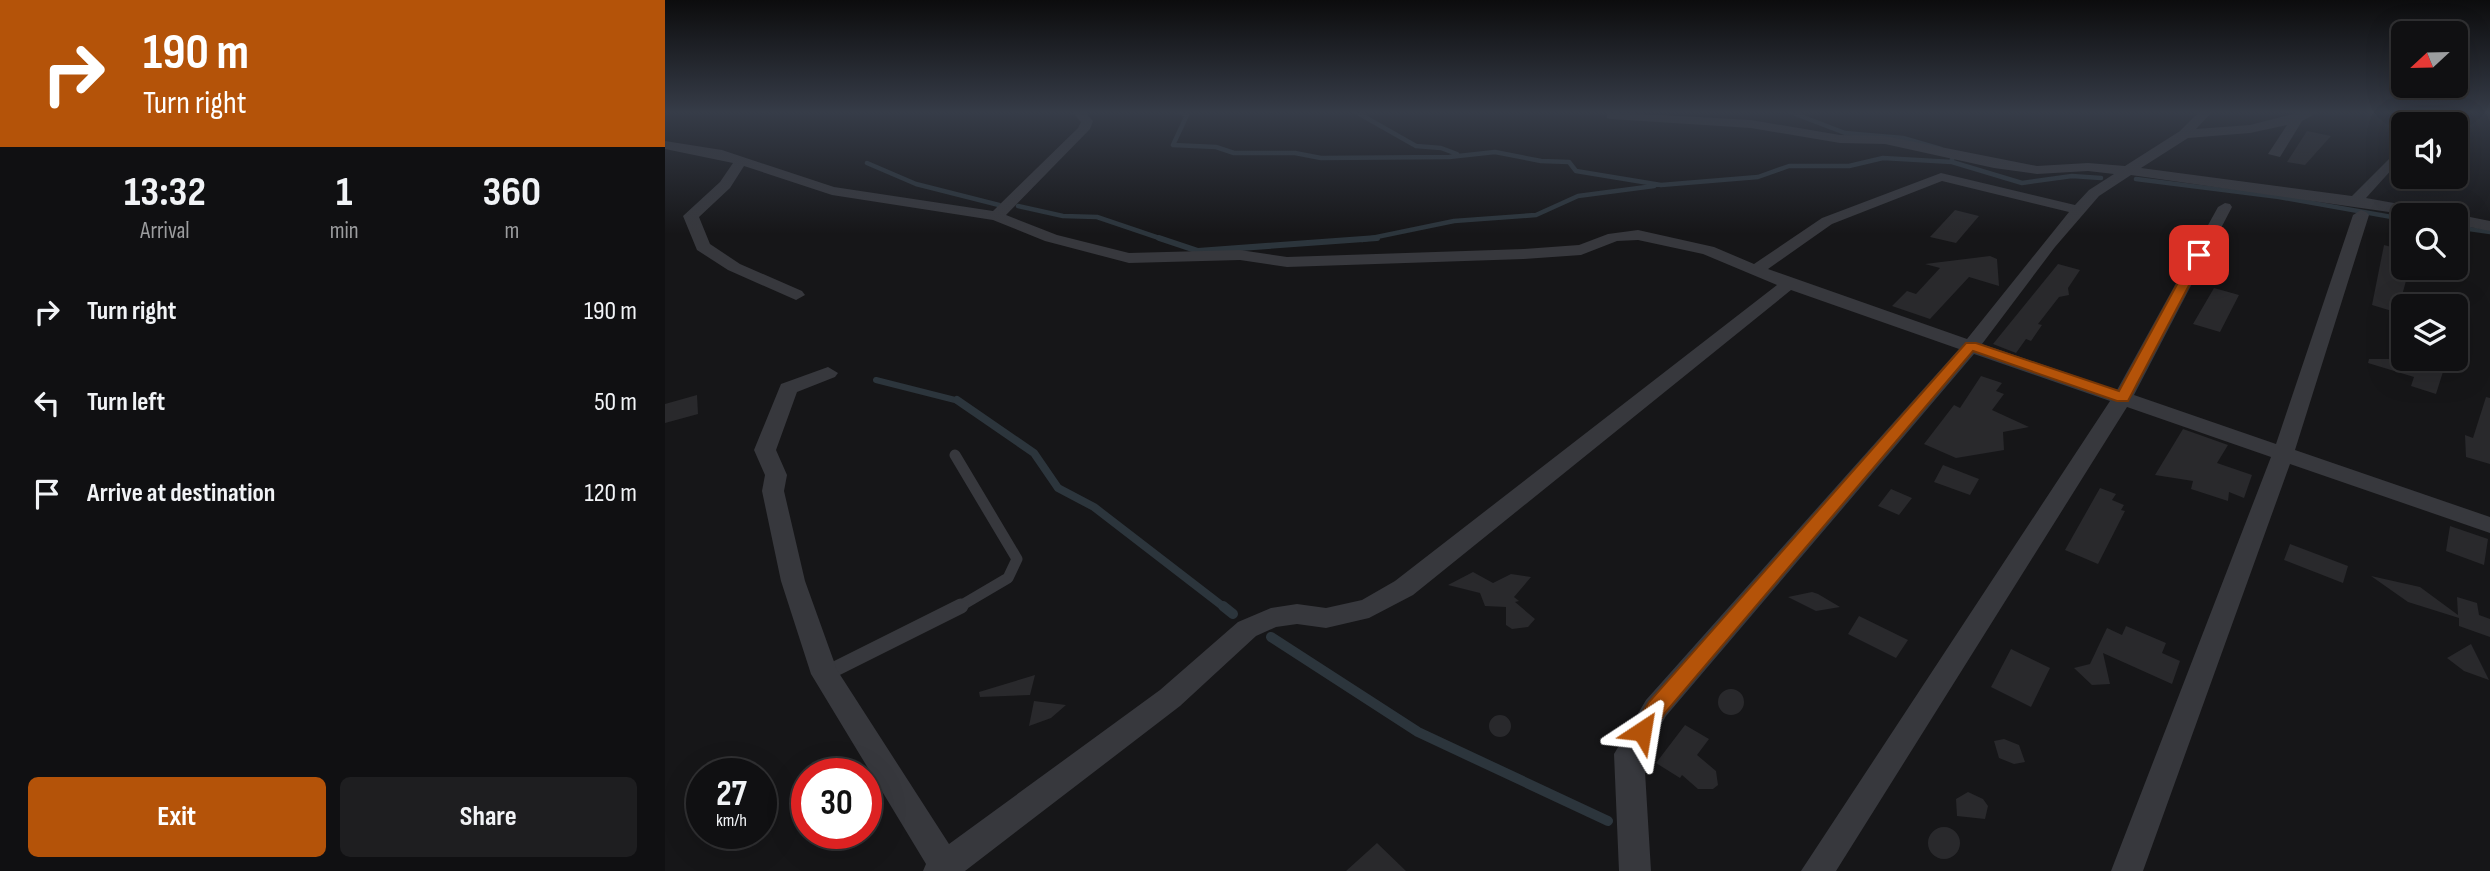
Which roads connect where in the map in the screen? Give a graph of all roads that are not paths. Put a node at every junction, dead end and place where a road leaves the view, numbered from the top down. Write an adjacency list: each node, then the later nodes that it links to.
1 (715, 153): 5 (street)
2 (1060, 153): 12 (street)
3 (1931, 153): 7 (street)
4 (2157, 153): 7 (street)
5 (741, 160): 12 (street); 17 (street)
6 (2391, 165): 9 (street)
7 (2129, 171): 9 (street); 10 (street)
8 (2225, 207): 20 (street)
9 (2358, 208): 11 (street); 21 (street)
10 (2081, 211): 15 (street); 18 (street)
11 (2391, 211)
12 (996, 216): 15 (street)
13 (2468, 222): 14 (street)
14 (2490, 226)
15 (1756, 270): 16 (street)
16 (1789, 284): 18 (street); 25 (street)
17 (796, 295)
18 (1971, 346): 20 (street); 26 (street)
19 (828, 373): 24 (street)
20 (2123, 397): 21 (street); 27 (street)
21 (2284, 452): 23 (street); 28 (street)
22 (955, 456): 24 (lane)
23 (2490, 525)
24 (825, 674): 25 (street)
25 (944, 870)
26 (1635, 871)
27 (1817, 871)
28 (2127, 871)

